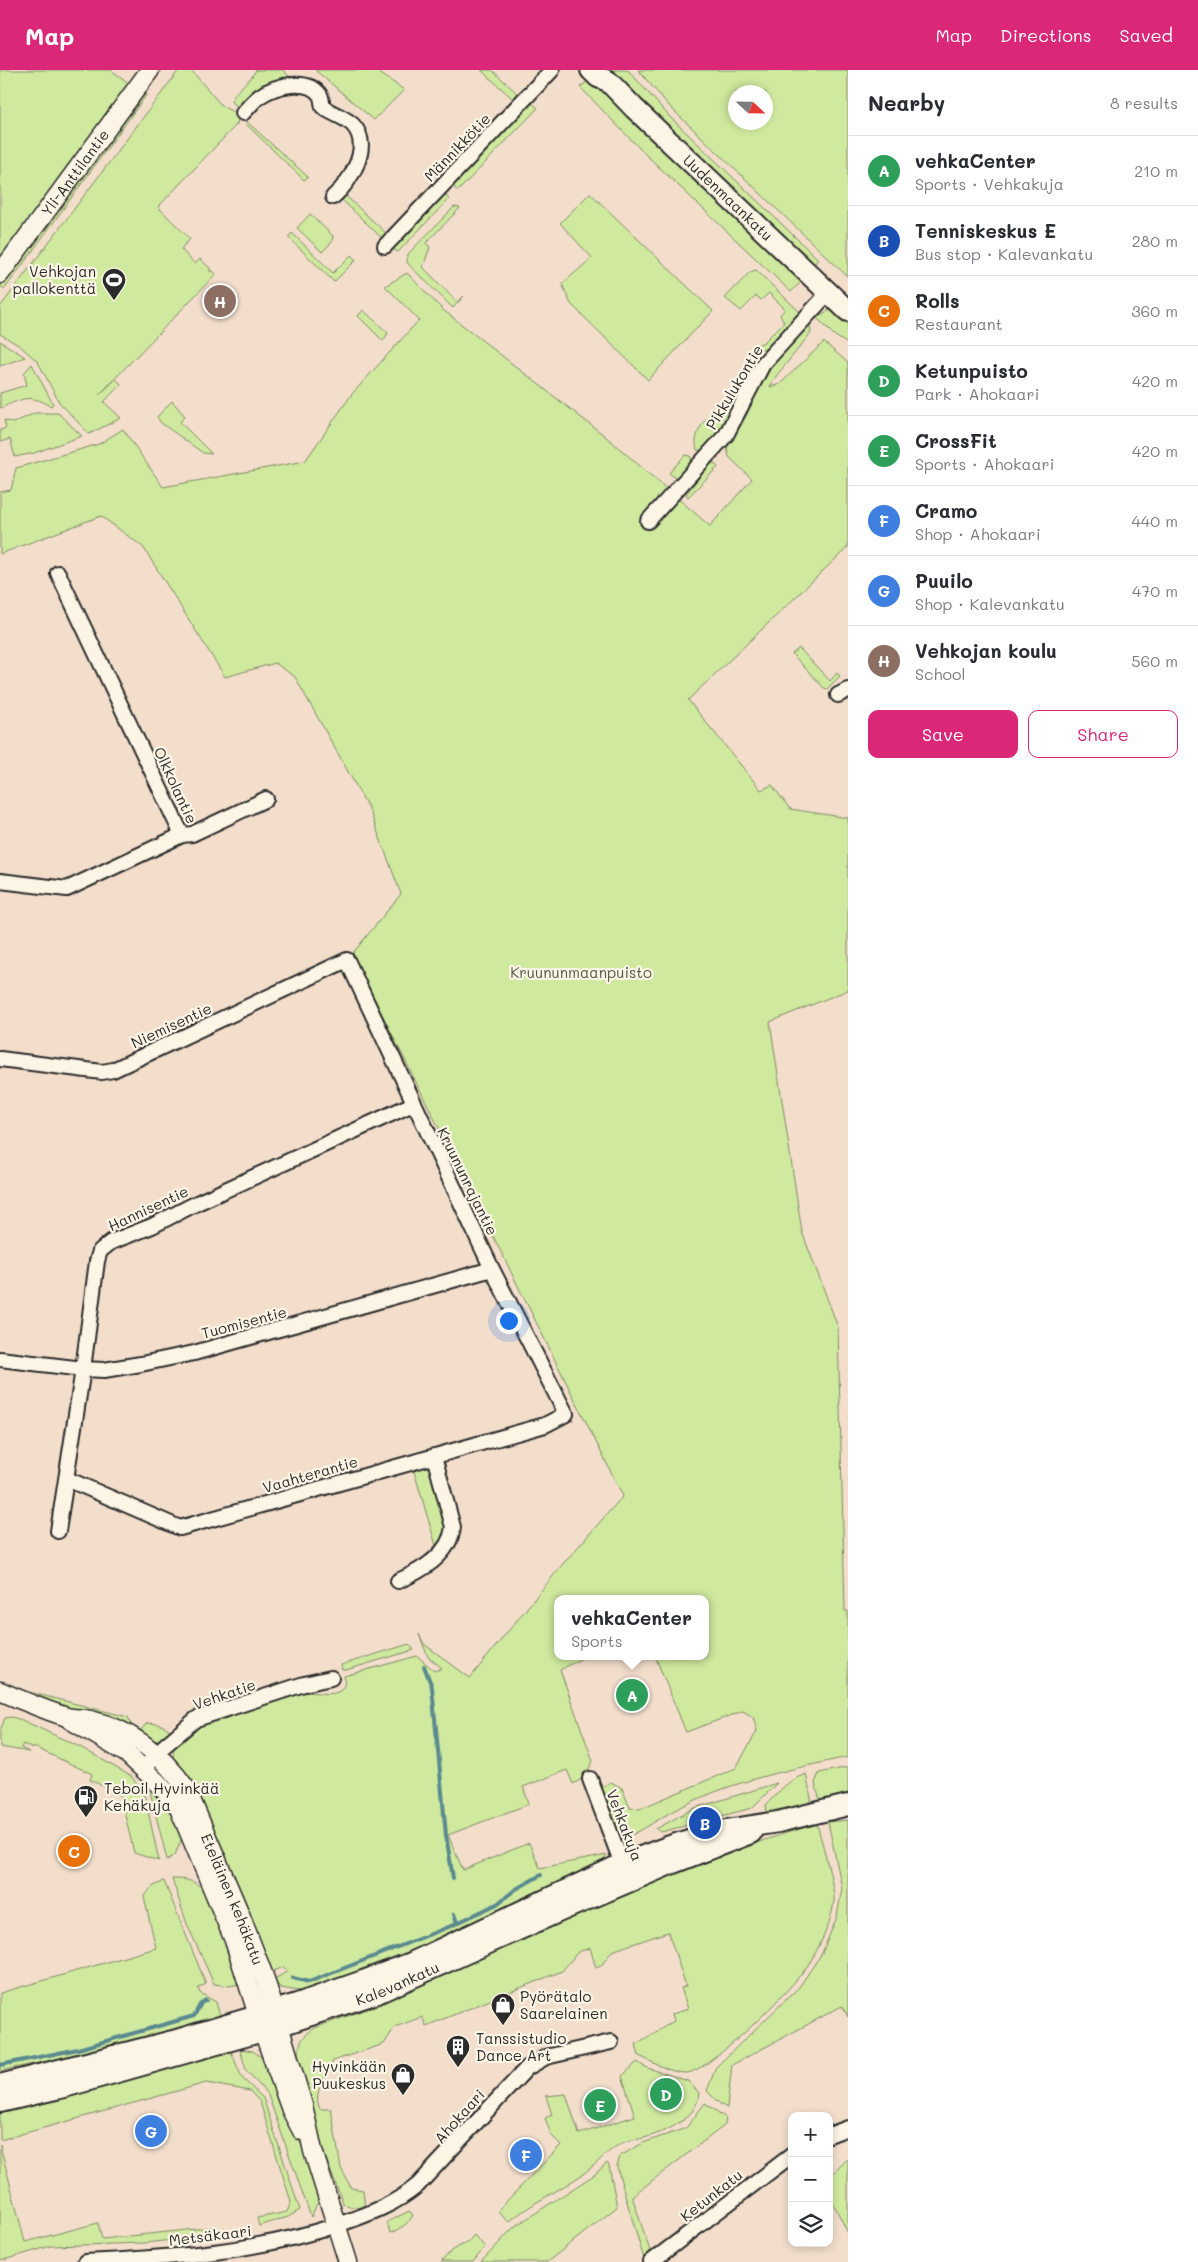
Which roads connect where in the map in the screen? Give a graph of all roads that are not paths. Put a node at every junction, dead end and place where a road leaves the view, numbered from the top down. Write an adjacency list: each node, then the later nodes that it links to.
1 (150, 70): 8 (street, Yli-Anttilantie)
2 (552, 70): 7 (street, Männikkötie)
3 (591, 70): 4 (main road, Uudenmaankatu)
4 (607, 75): 9 (main road, Uudenmaankatu)
5 (243, 113): 6 (street)
6 (333, 197)
7 (385, 246)
8 (0, 274)
9 (829, 292): 10 (main road, Uudenmaankatu); 11 (street, Pikkulukontie)
10 (848, 311)
11 (648, 521)
12 (58, 573): 14 (street, Olkkolantie)
13 (266, 799): 14 (street)
14 (182, 836): 15 (street, Olkkolantie)
15 (0, 881)
16 (346, 960): 17 (street, Niemisentie); 18 (street, Kruununrajantie)
17 (0, 1059)
18 (413, 1104): 19 (street, Kruununrajantie); 21 (street, Hannisentie)
19 (492, 1269): 21 (street, Tuomisentie); 22 (street, Kruununrajantie)
20 (0, 1359): 21 (street, Tuomisentie)
21 (83, 1369): 24 (street, Hannisentie)
22 (566, 1414): 23 (street, Vaahterantie)
23 (434, 1456): 24 (street, Vaahterantie); 26 (street)
24 (67, 1479): 25 (street, Hannisentie)
25 (58, 1531)
26 (398, 1581)
27 (332, 1678): 30 (street, Vehkatie)
28 (0, 1692): 29 (street, Eteläinen kehäkatu)
29 (66, 1717): 30 (street, Eteläinen kehäkatu); 31 (street, Eteläinen kehäkatu)
30 (157, 1753): 31 (street, Vehkatie); 35 (street, Eteläinen kehäkatu)
31 (144, 1768): 35 (street, Eteläinen kehäkatu)
32 (590, 1779): 34 (street, Vehkakuja)
33 (848, 1805): 34 (main road, Kalevankatu)
34 (626, 1873): 35 (main road, Kalevankatu)
35 (269, 2021): 37 (main road, Kalevankatu); 38 (main road, Kalevankatu); 42 (street, Eteläinen kehäkatu)
36 (611, 2042): 42 (street, Ahokaari)
37 (0, 2085)
38 (0, 2102)
39 (848, 2128): 40 (street)
40 (833, 2134)
41 (789, 2157): 45 (street, Ketunkatu)
42 (336, 2225): 43 (street, Metsäkaari); 44 (street, Eteläinen kehäkatu)
43 (85, 2262)
44 (348, 2262)
45 (651, 2262)

